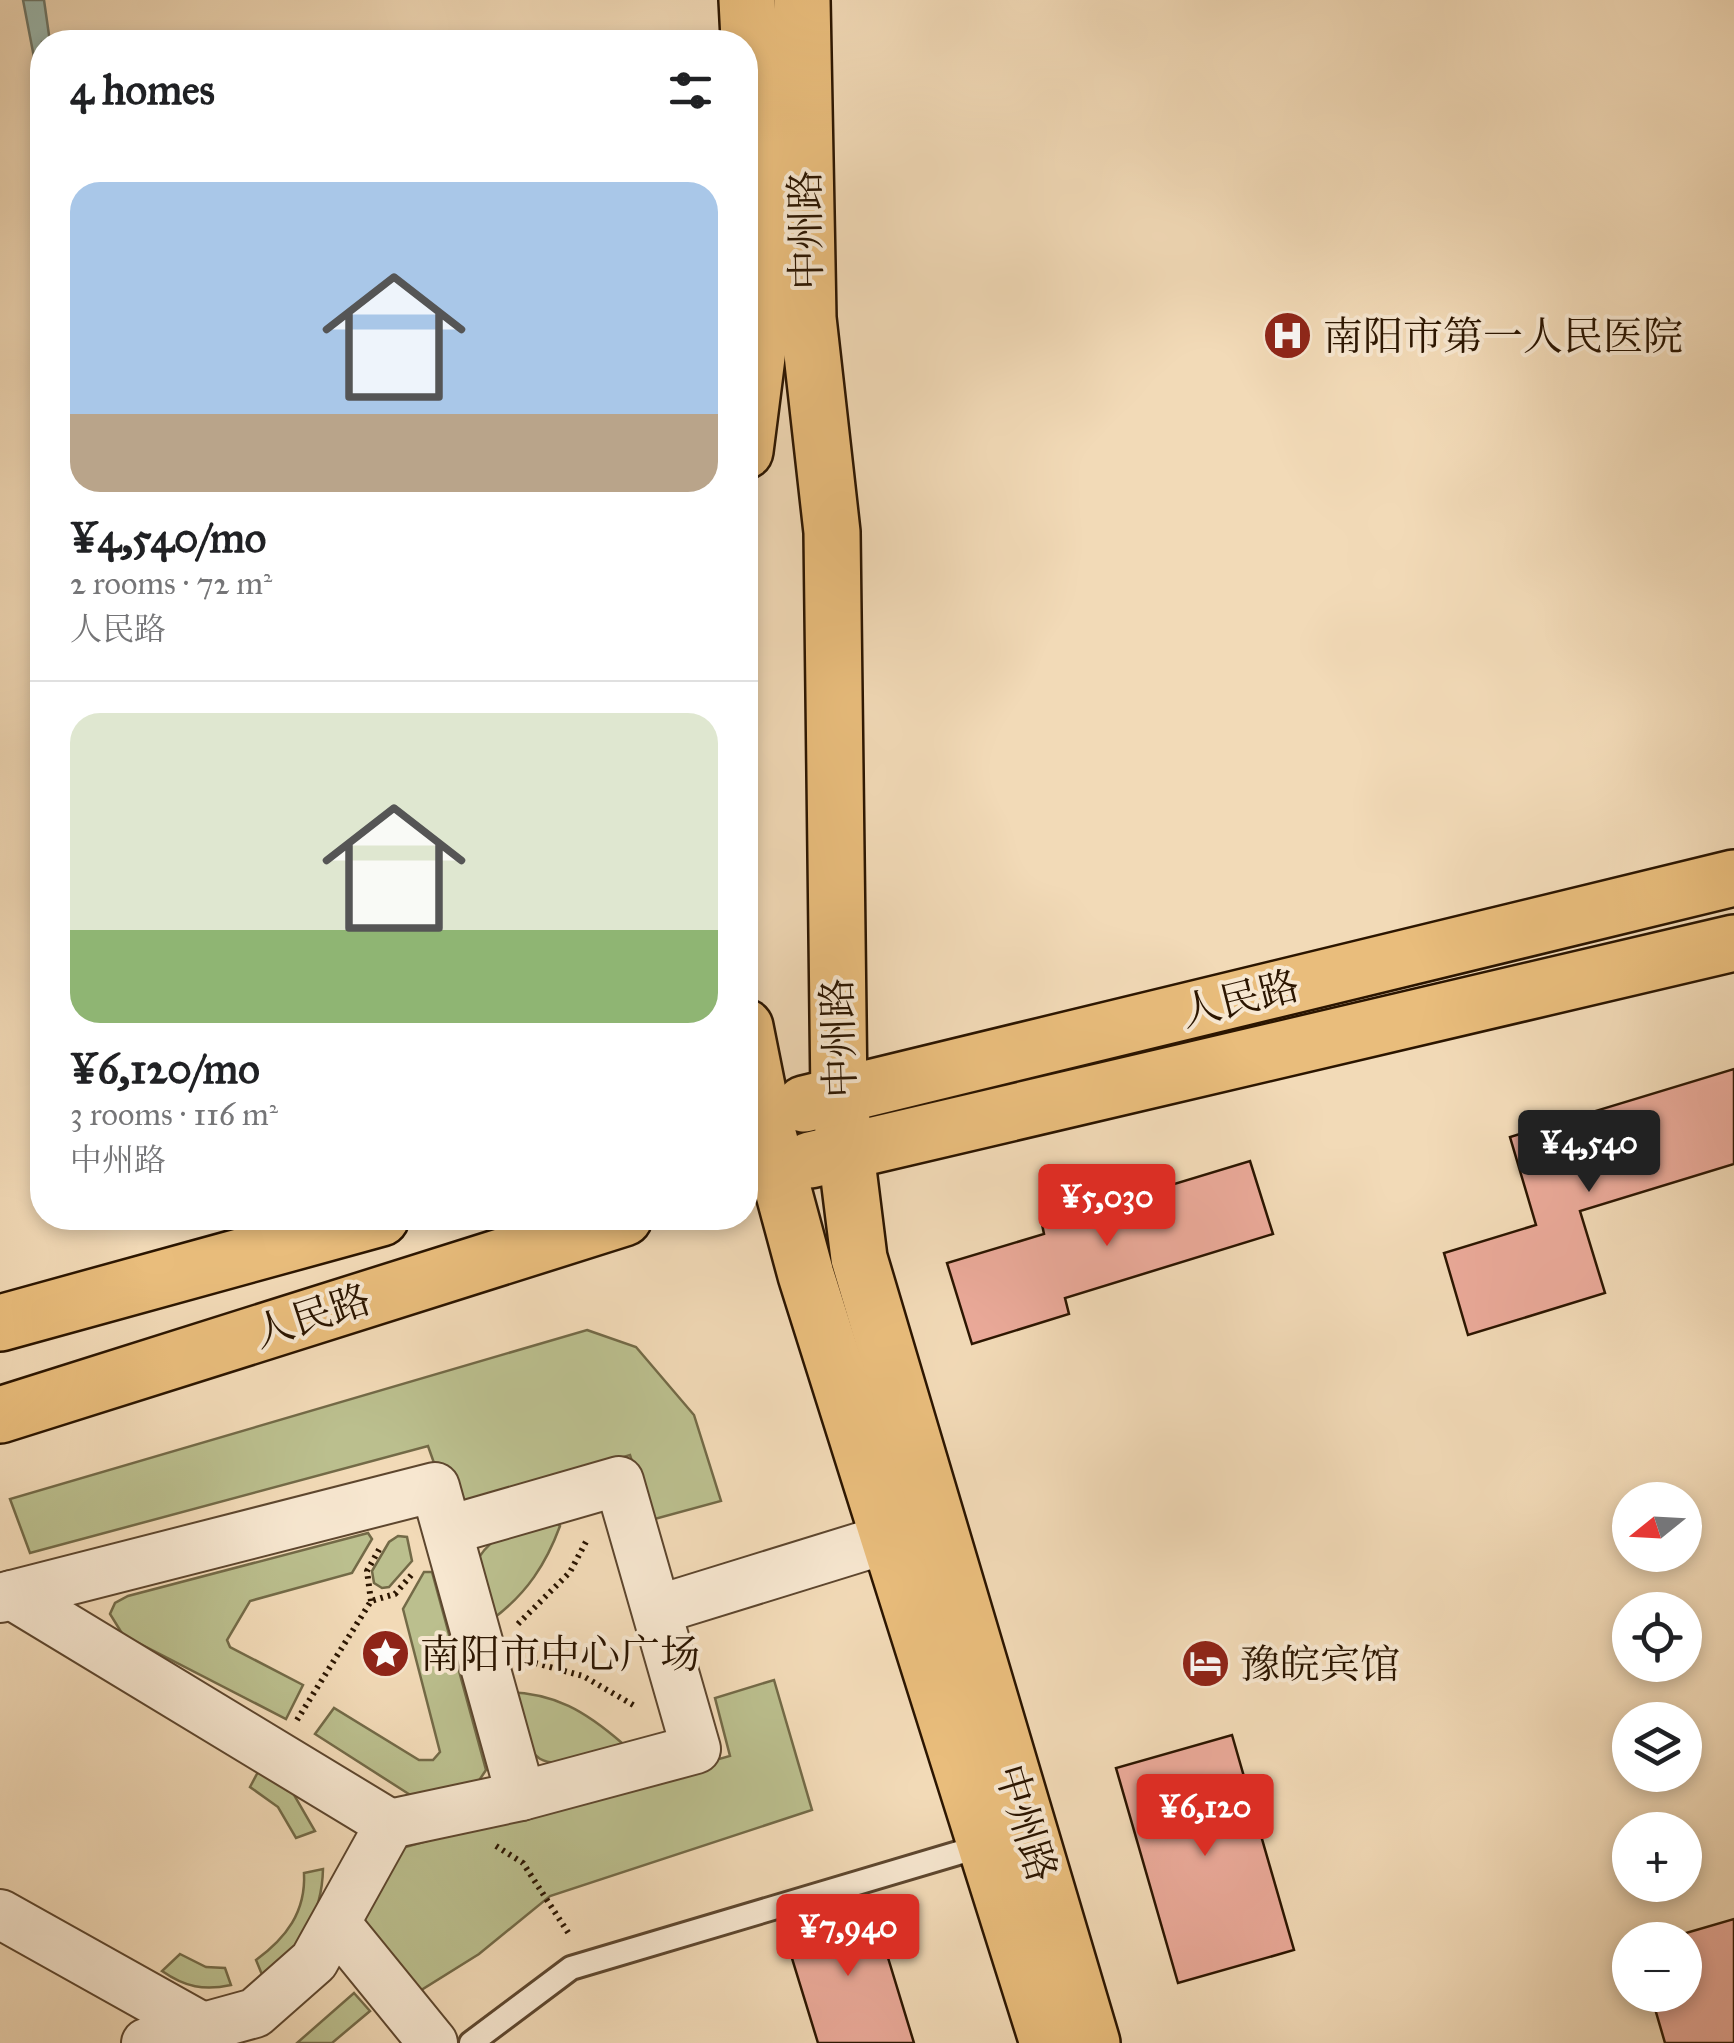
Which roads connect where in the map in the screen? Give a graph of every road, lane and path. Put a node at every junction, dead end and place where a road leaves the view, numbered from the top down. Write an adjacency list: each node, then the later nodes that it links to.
1 (747, 0): 3 (main road, 中州路)
2 (802, 0): 8 (main road, 中州路)
3 (749, 30)
4 (758, 213): 5 (main road, 中州路)
5 (758, 349)
6 (1734, 878): 8 (main road, 人民路)
7 (1734, 943): 11 (main road, 人民路)
8 (838, 1097): 9 (main road, 人民路); 11 (main road, 中州路)
9 (758, 1114)
10 (758, 1148): 12 (main road, 中州路)
11 (846, 1150): 12 (main road, 人民路); 37 (main road, 中州路)
12 (762, 1174): 19 (main road, 中州路)
13 (337, 1230): 15 (main road, 人民路)
14 (586, 1230): 16 (main road, 人民路)
15 (0, 1323)
16 (0, 1416)
17 (606, 1484): 18 (street); 21 (street); 22 (path)
18 (449, 1530): 20 (street); 22 (street); 23 (path)
19 (890, 1538): 21 (street); 28 (main road, 中州路)
20 (6, 1596): 23 (street)
21 (656, 1610): 24 (street)
22 (482, 1654): 24 (path); 25 (street)
23 (276, 1755): 27 (street)
24 (673, 1755): 25 (street)
25 (521, 1796): 26 (street)
26 (438, 1814): 27 (street); 31 (path)
27 (390, 1824): 30 (street)
28 (989, 1844): 31 (lane); 36 (main road, 中州路)
29 (0, 1914): 32 (street)
30 (337, 1925): 32 (street); 34 (street)
31 (587, 1964): 35 (lane)
32 (225, 2030): 33 (street)
33 (146, 2043)
34 (433, 2043)
35 (471, 2043)
36 (1048, 2043)
37 (1092, 2043)

